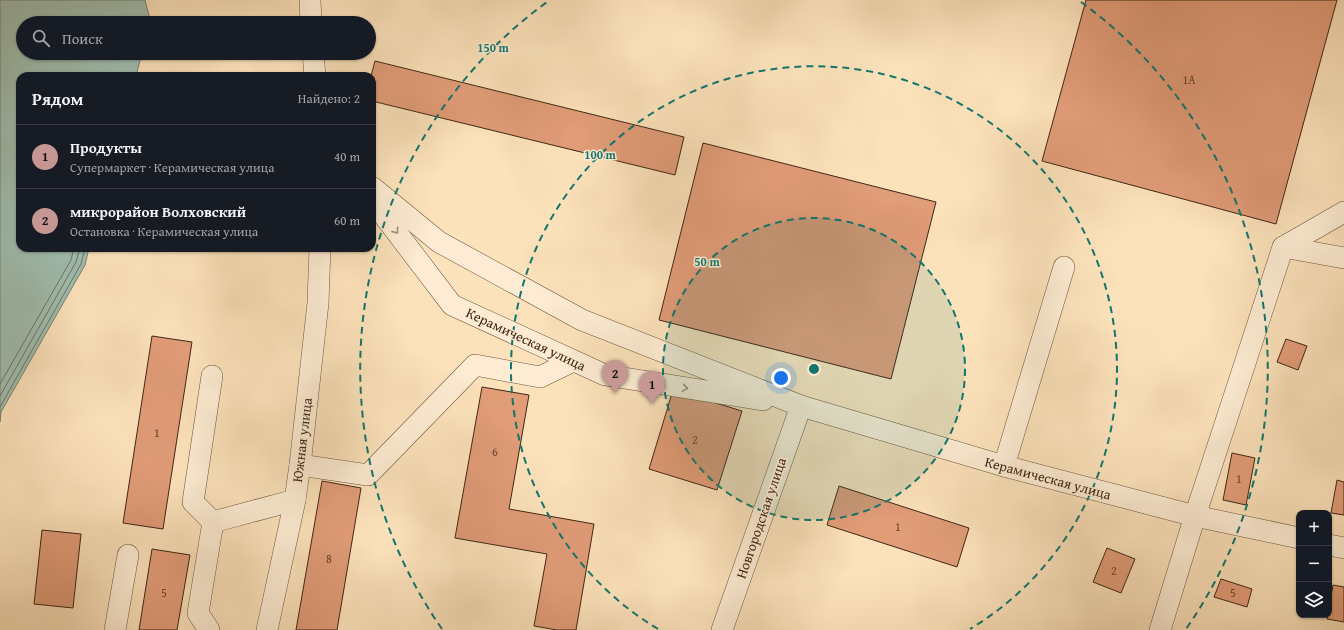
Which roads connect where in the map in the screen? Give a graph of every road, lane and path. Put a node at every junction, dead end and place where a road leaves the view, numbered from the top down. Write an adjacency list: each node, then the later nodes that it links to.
1 (310, 0): 2 (street)
2 (311, 16)
3 (314, 60): 4 (street)
4 (315, 72)
5 (376, 190): 14 (street, Керамическая улица)
6 (376, 205): 12 (street, Керамическая улица, one-way to 12)
7 (1344, 212): 8 (street)
8 (1283, 247): 10 (street); 18 (street)
9 (320, 252): 15 (street, Южная улица)
10 (1344, 258)
11 (1064, 267): 16 (street)
12 (573, 361): 14 (street, Керамическая улица, one-way to 14); 15 (street)
13 (212, 376): 19 (street)
14 (801, 406): 16 (street, Керамическая улица); 27 (street, Новгородская улица)
15 (300, 465): 17 (street, Южная улица)
16 (1004, 466): 18 (street, Керамическая улица)
17 (295, 500): 19 (street); 26 (street, Южная улица)
18 (1195, 516): 20 (street, Керамическая улица); 28 (street)
19 (213, 522): 25 (street)
20 (1296, 537)
21 (1332, 546): 22 (street)
22 (1344, 548)
23 (128, 555): 24 (street)
24 (115, 630)
25 (209, 630)
26 (267, 630)
27 (722, 630)
28 (1160, 630)

